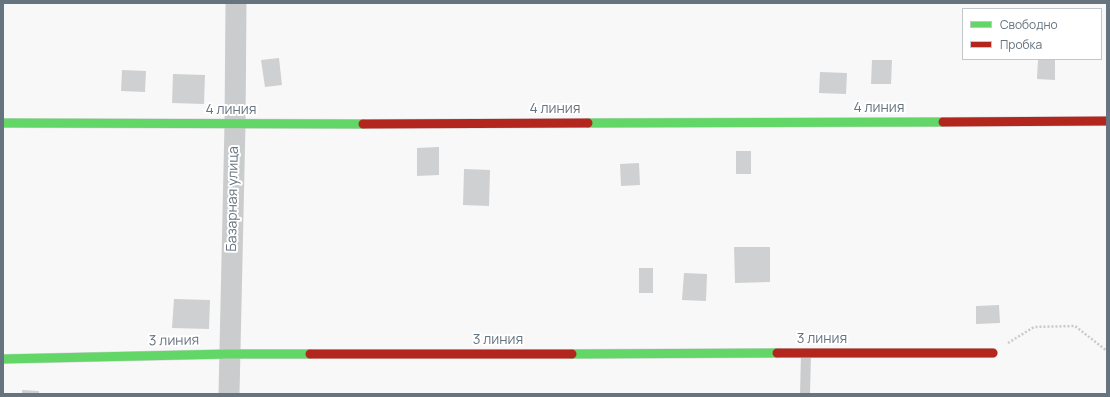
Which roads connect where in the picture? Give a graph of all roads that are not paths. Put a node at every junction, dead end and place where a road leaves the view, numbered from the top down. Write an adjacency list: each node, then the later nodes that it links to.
1 (236, 3): 4 (street, Базарная улица)
2 (1107, 121): 4 (street, 4 линия)
3 (3, 123): 4 (street, 4 линия)
4 (235, 124): 6 (street, Базарная улица)
5 (993, 353): 7 (street, 3 линия)
6 (229, 354): 7 (street, 3 линия); 8 (street, 3 линия); 9 (street, Базарная улица)
7 (806, 354): 10 (lane)
8 (3, 360)
9 (229, 394)
10 (805, 394)

